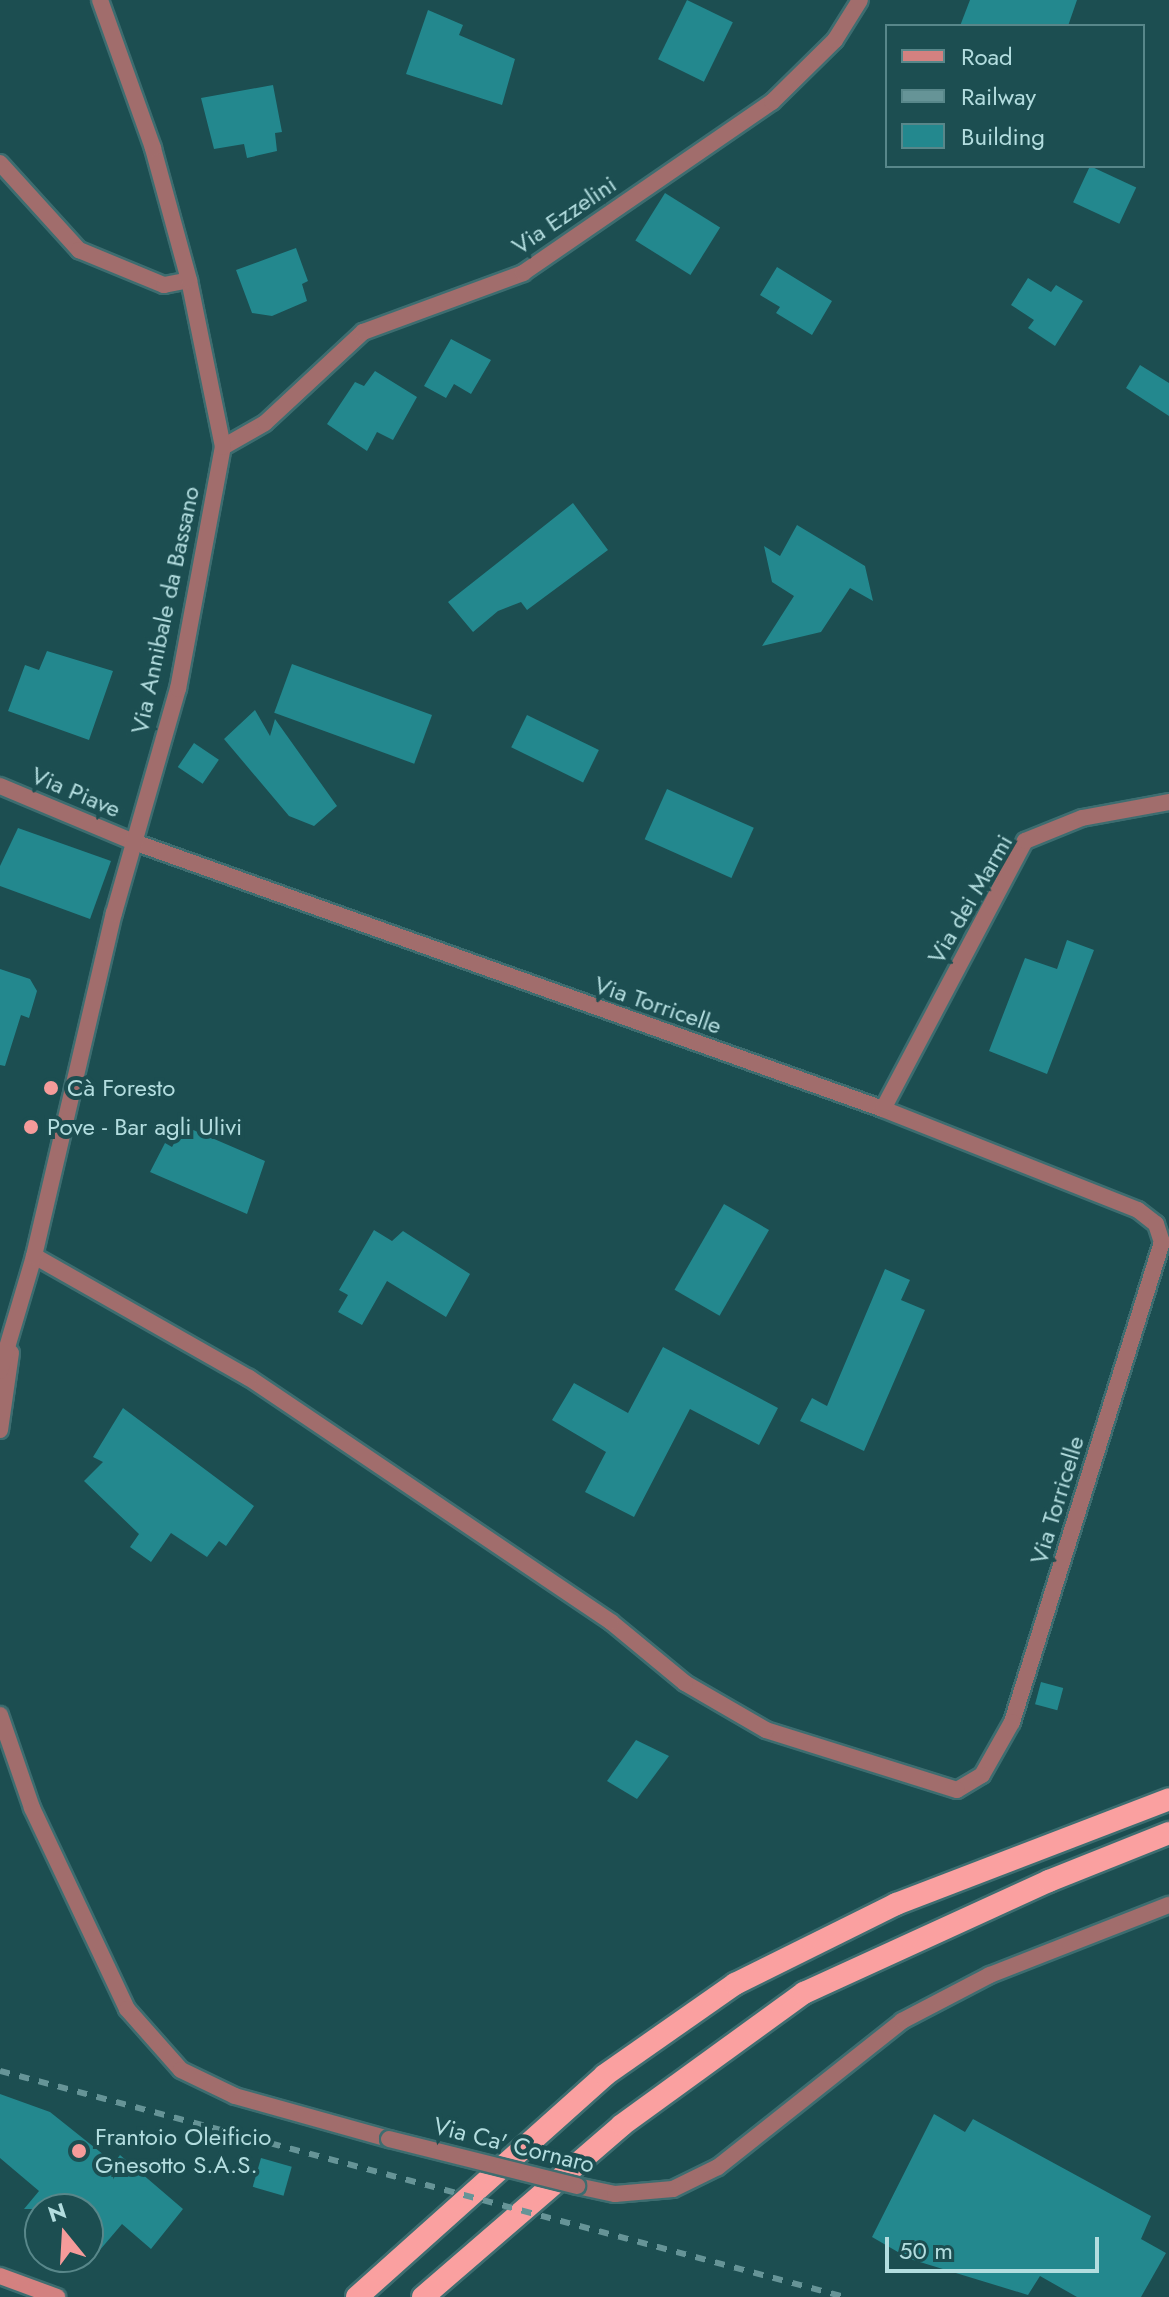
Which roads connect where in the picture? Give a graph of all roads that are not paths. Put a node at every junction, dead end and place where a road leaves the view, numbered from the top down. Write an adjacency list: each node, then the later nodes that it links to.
1 (100, 0): 4 (street, Via Annibale da Bassano)
2 (860, 0): 5 (street, Via Ezzelini)
3 (0, 163): 4 (street)
4 (189, 280): 5 (street, Via Annibale da Bassano)
5 (223, 447): 8 (street, Via Annibale da Bassano)
6 (0, 786): 8 (street, Via Piave)
7 (1169, 802): 9 (street, Via dei Marmi)
8 (134, 842): 9 (street, Via Torricelle); 10 (street, Via Annibale da Bassano)
9 (883, 1109): 10 (street, Via Torricelle)
10 (34, 1256): 11 (street, Via Annibale da Bassano)
11 (12, 1343): 12 (street, Via Annibale da Bassano); 13 (street)
12 (0, 1371)
13 (0, 1430)
14 (0, 1715): 17 (street, Via Ca' Cornaro, bridge)
15 (1169, 1799): 20 (highway)
16 (1169, 1833): 21 (highway)
17 (1169, 1905)
18 (0, 2276): 19 (main road)
19 (57, 2297)
20 (357, 2297)
21 (423, 2297)

